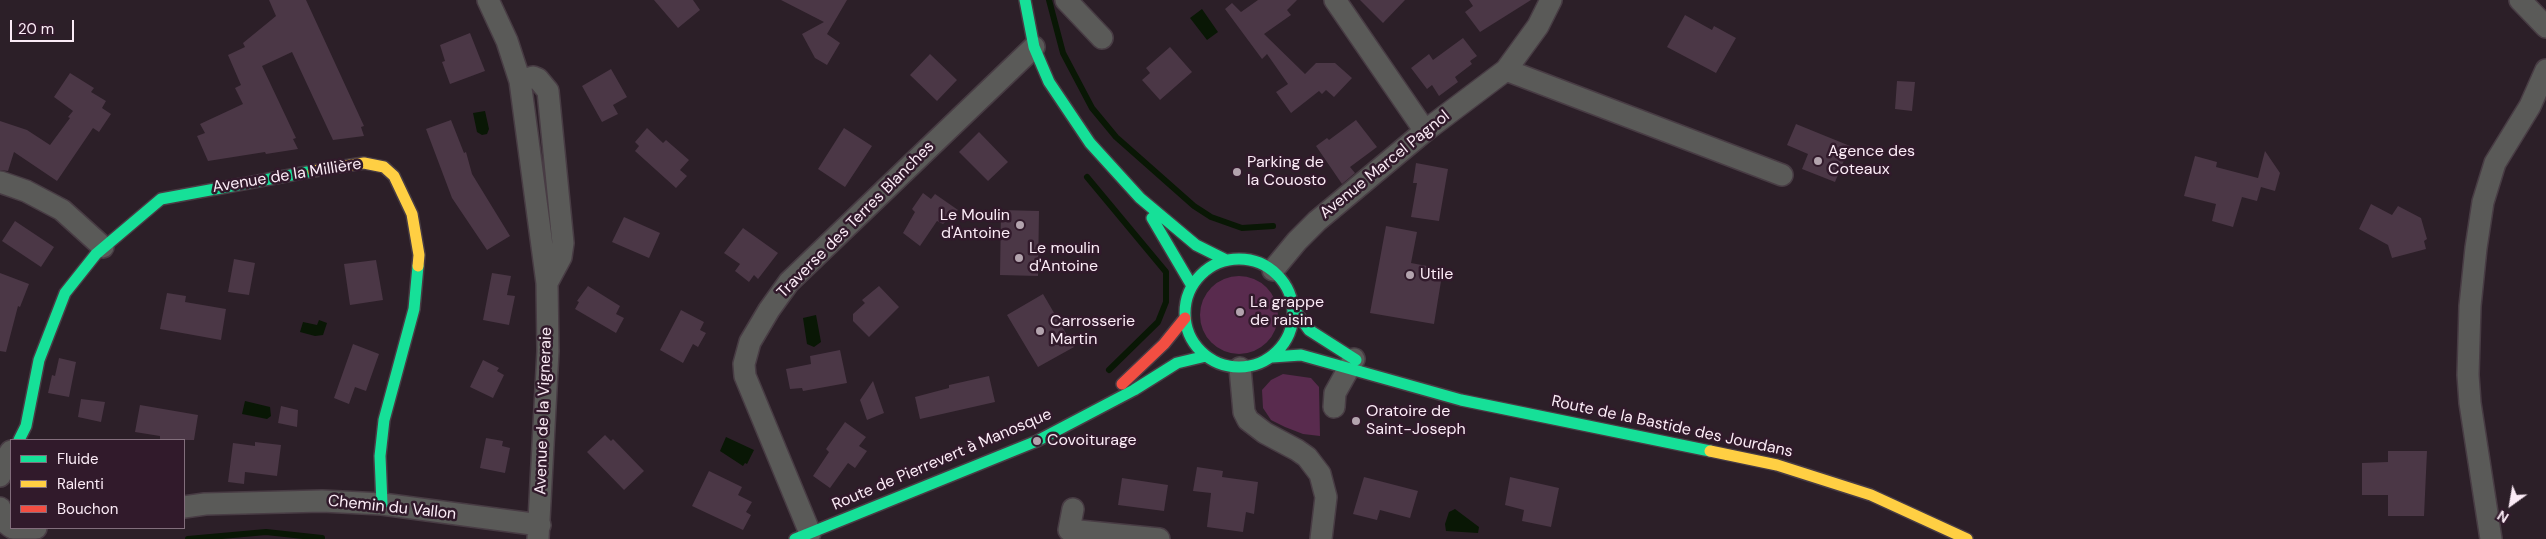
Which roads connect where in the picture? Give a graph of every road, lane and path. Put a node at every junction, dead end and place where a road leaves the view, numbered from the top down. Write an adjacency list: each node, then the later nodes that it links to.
1 (488, 0): 34 (street, Avenue de la Vigneraie)
2 (1025, 0): 9 (main road)
3 (1066, 0): 8 (street)
4 (1335, 0): 12 (street)
5 (1552, 0): 10 (street, Avenue Marcel Pagnol)
6 (2520, 0): 7 (street)
7 (2546, 27)
8 (1102, 38)
9 (1034, 47): 15 (main road); 35 (street, Traverse des Terres Blanches)
10 (1506, 70): 12 (street, Avenue Marcel Pagnol); 13 (street)
11 (2546, 70): 39 (street)
12 (1425, 131): 18 (street, Avenue Marcel Pagnol)
13 (1782, 175)
14 (0, 182): 16 (street)
15 (1140, 198): 17 (main road); 19 (main road)
16 (103, 247): 28 (main road, Avenue de la Millière); 29 (main road, Avenue de la Millière)
17 (1226, 260): 18 (main road); 19 (main road)
18 (1273, 270): 20 (main road)
19 (1192, 286): 21 (main road)
20 (1294, 309): 23 (main road); 24 (main road, Route de la Bastide des Jourdans)
21 (1185, 318): 22 (main road); 26 (main road, Route de Pierrevert à Manosque)
22 (1206, 356): 25 (main road); 26 (main road, Route de Pierrevert à Manosque)
23 (1272, 357): 24 (main road, Route de la Bastide des Jourdans); 25 (main road)
24 (1351, 363): 27 (street); 38 (main road, Route de la Bastide des Jourdans)
25 (1240, 368): 37 (street)
26 (1100, 407): 35 (main road, Route de Pierrevert à Manosque)
27 (1334, 407)
28 (20, 439)
29 (382, 504): 30 (street, Chemin du Vallon); 34 (street, Chemin du Vallon)
30 (185, 507)
31 (0, 508): 33 (street)
32 (1073, 509): 36 (street)
33 (10, 526)
34 (539, 532)
35 (802, 536)
36 (1159, 539)
37 (1321, 539)
38 (1966, 539)
39 (2491, 539)

